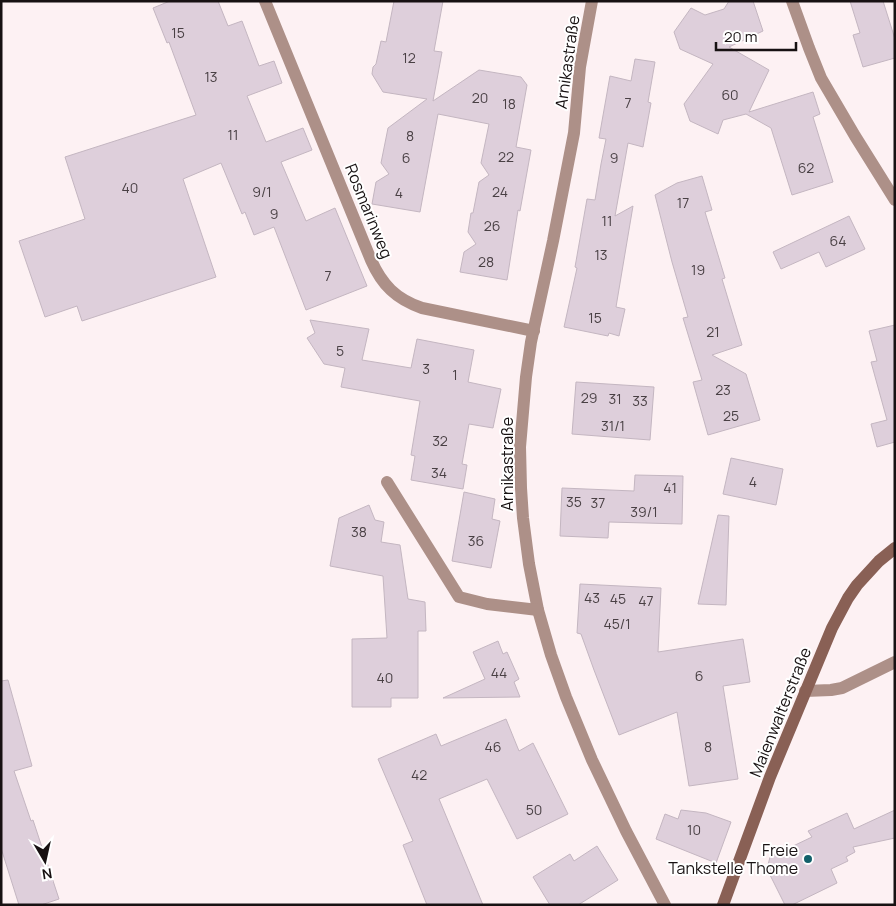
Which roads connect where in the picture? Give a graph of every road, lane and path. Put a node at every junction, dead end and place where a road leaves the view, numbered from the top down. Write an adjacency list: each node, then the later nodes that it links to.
1 (265, 1): 5 (street, Rosmarinweg)
2 (592, 1): 5 (street, Arnikastraße)
3 (792, 1): 4 (street)
4 (895, 200)
5 (534, 331): 8 (street, Arnikastraße)
6 (387, 482): 8 (street)
7 (895, 548): 10 (main road, Maienwalterstraße)
8 (538, 610): 11 (street, Arnikastraße)
9 (895, 662): 10 (street)
10 (805, 691): 12 (main road, Maienwalterstraße)
11 (665, 905)
12 (723, 905)

